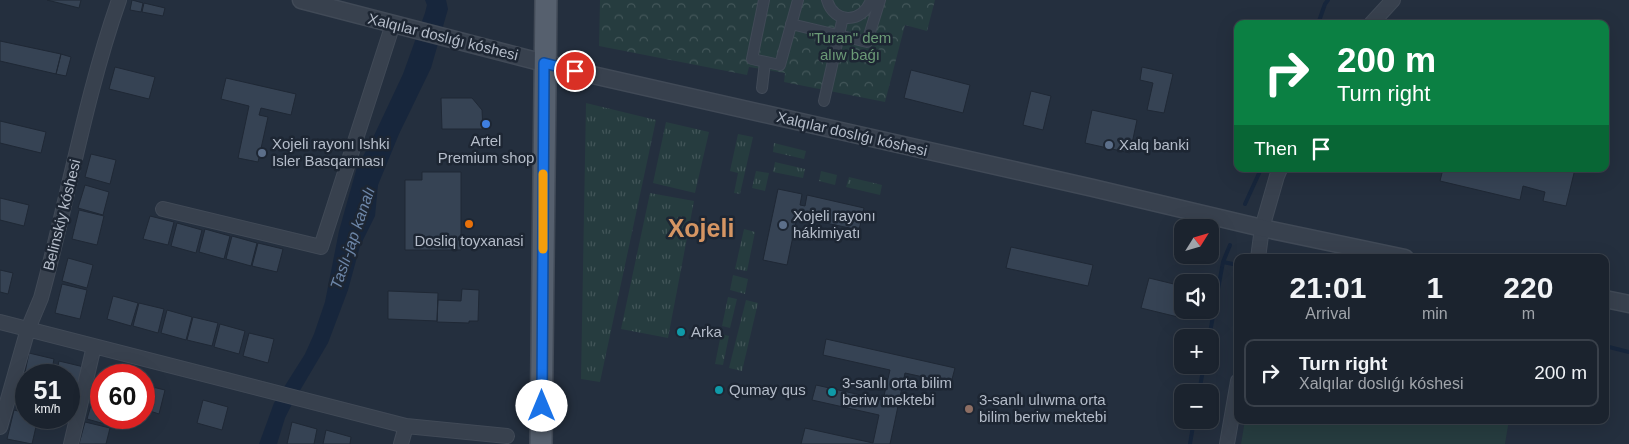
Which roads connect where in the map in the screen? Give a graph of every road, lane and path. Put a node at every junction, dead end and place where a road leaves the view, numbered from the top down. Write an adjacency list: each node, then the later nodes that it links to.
1 (119, 0): 25 (street, Belinskiy kóshesi)
2 (300, 0): 11 (street, Xalqılar doslıǵı kóshesi)
3 (546, 0): 14 (main road)
4 (764, 0): 13 (street)
5 (798, 0): 12 (street)
6 (827, 0): 9 (street)
7 (1393, 0): 10 (street)
8 (875, 1): 9 (street); 12 (street)
9 (843, 17): 16 (street)
10 (1375, 20)
11 (393, 24): 14 (street, Xalqılar doslıǵı kóshesi); 18 (street)
12 (791, 24): 13 (street)
13 (765, 62): 15 (street)
14 (544, 63): 19 (street, Xalqılar doslıǵı kóshesi); 33 (main road)
15 (762, 88)
16 (824, 101)
17 (1279, 172): 19 (street)
18 (163, 209)
19 (1262, 228): 20 (street); 21 (street, Xalqılar doslıǵı kóshesi)
20 (1259, 254)
21 (1386, 254)
22 (1609, 300): 23 (street)
23 (1629, 304)
24 (0, 322): 25 (street)
25 (28, 329): 26 (street); 29 (street, Belinskiy kóshesi)
26 (94, 346): 28 (street); 31 (street)
27 (1234, 403): 34 (street)
28 (406, 426): 30 (street); 32 (street)
29 (0, 427)
30 (508, 436)
31 (71, 444)
32 (401, 444)
33 (541, 444)
34 (1227, 444)

